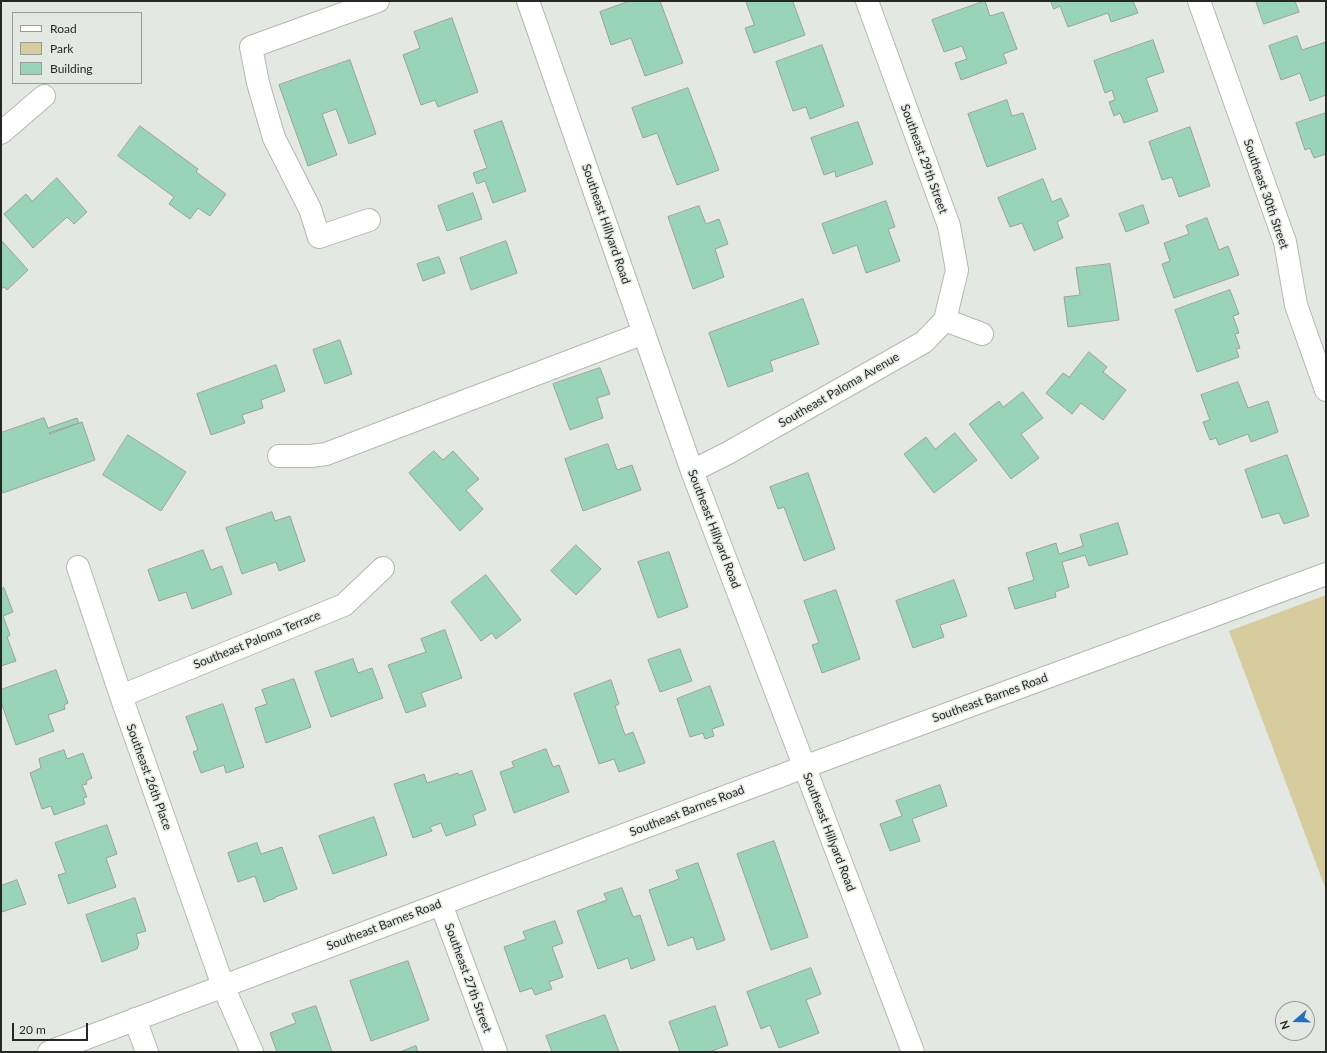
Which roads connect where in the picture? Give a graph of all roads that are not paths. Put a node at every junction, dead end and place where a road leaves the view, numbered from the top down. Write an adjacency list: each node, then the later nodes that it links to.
1 (378, 1): 7 (street)
2 (528, 1): 9 (street, Southeast Hillyard Road)
3 (867, 1): 8 (street, Southeast 29th Street)
4 (1199, 1): 11 (street, Southeast 30th Street)
5 (44, 96): 6 (street)
6 (1, 133)
7 (369, 220)
8 (945, 320): 10 (street); 13 (street, Southeast Paloma Avenue)
9 (644, 333): 12 (street); 13 (street, Southeast Hillyard Road)
10 (982, 334)
11 (1326, 390)
12 (279, 456)
13 (692, 472): 18 (street, Southeast Hillyard Road)
14 (78, 567): 17 (street, Southeast 26th Place)
15 (383, 568): 17 (street, Southeast Paloma Terrace)
16 (1326, 574): 18 (street, Southeast Barnes Road)
17 (121, 696): 20 (street, Southeast 26th Place)
18 (804, 766): 19 (street, Southeast Barnes Road); 26 (street, Southeast Hillyard Road)
19 (441, 904): 20 (street, Southeast Barnes Road); 25 (street, Southeast 27th Street)
20 (223, 986): 21 (street, Southeast Barnes Road); 22 (street, Southeast 26th Place)
21 (135, 1019): 23 (street, Southeast Barnes Road); 24 (street)
22 (247, 1050)
23 (49, 1052)
24 (147, 1052)
25 (496, 1052)
26 (913, 1052)

